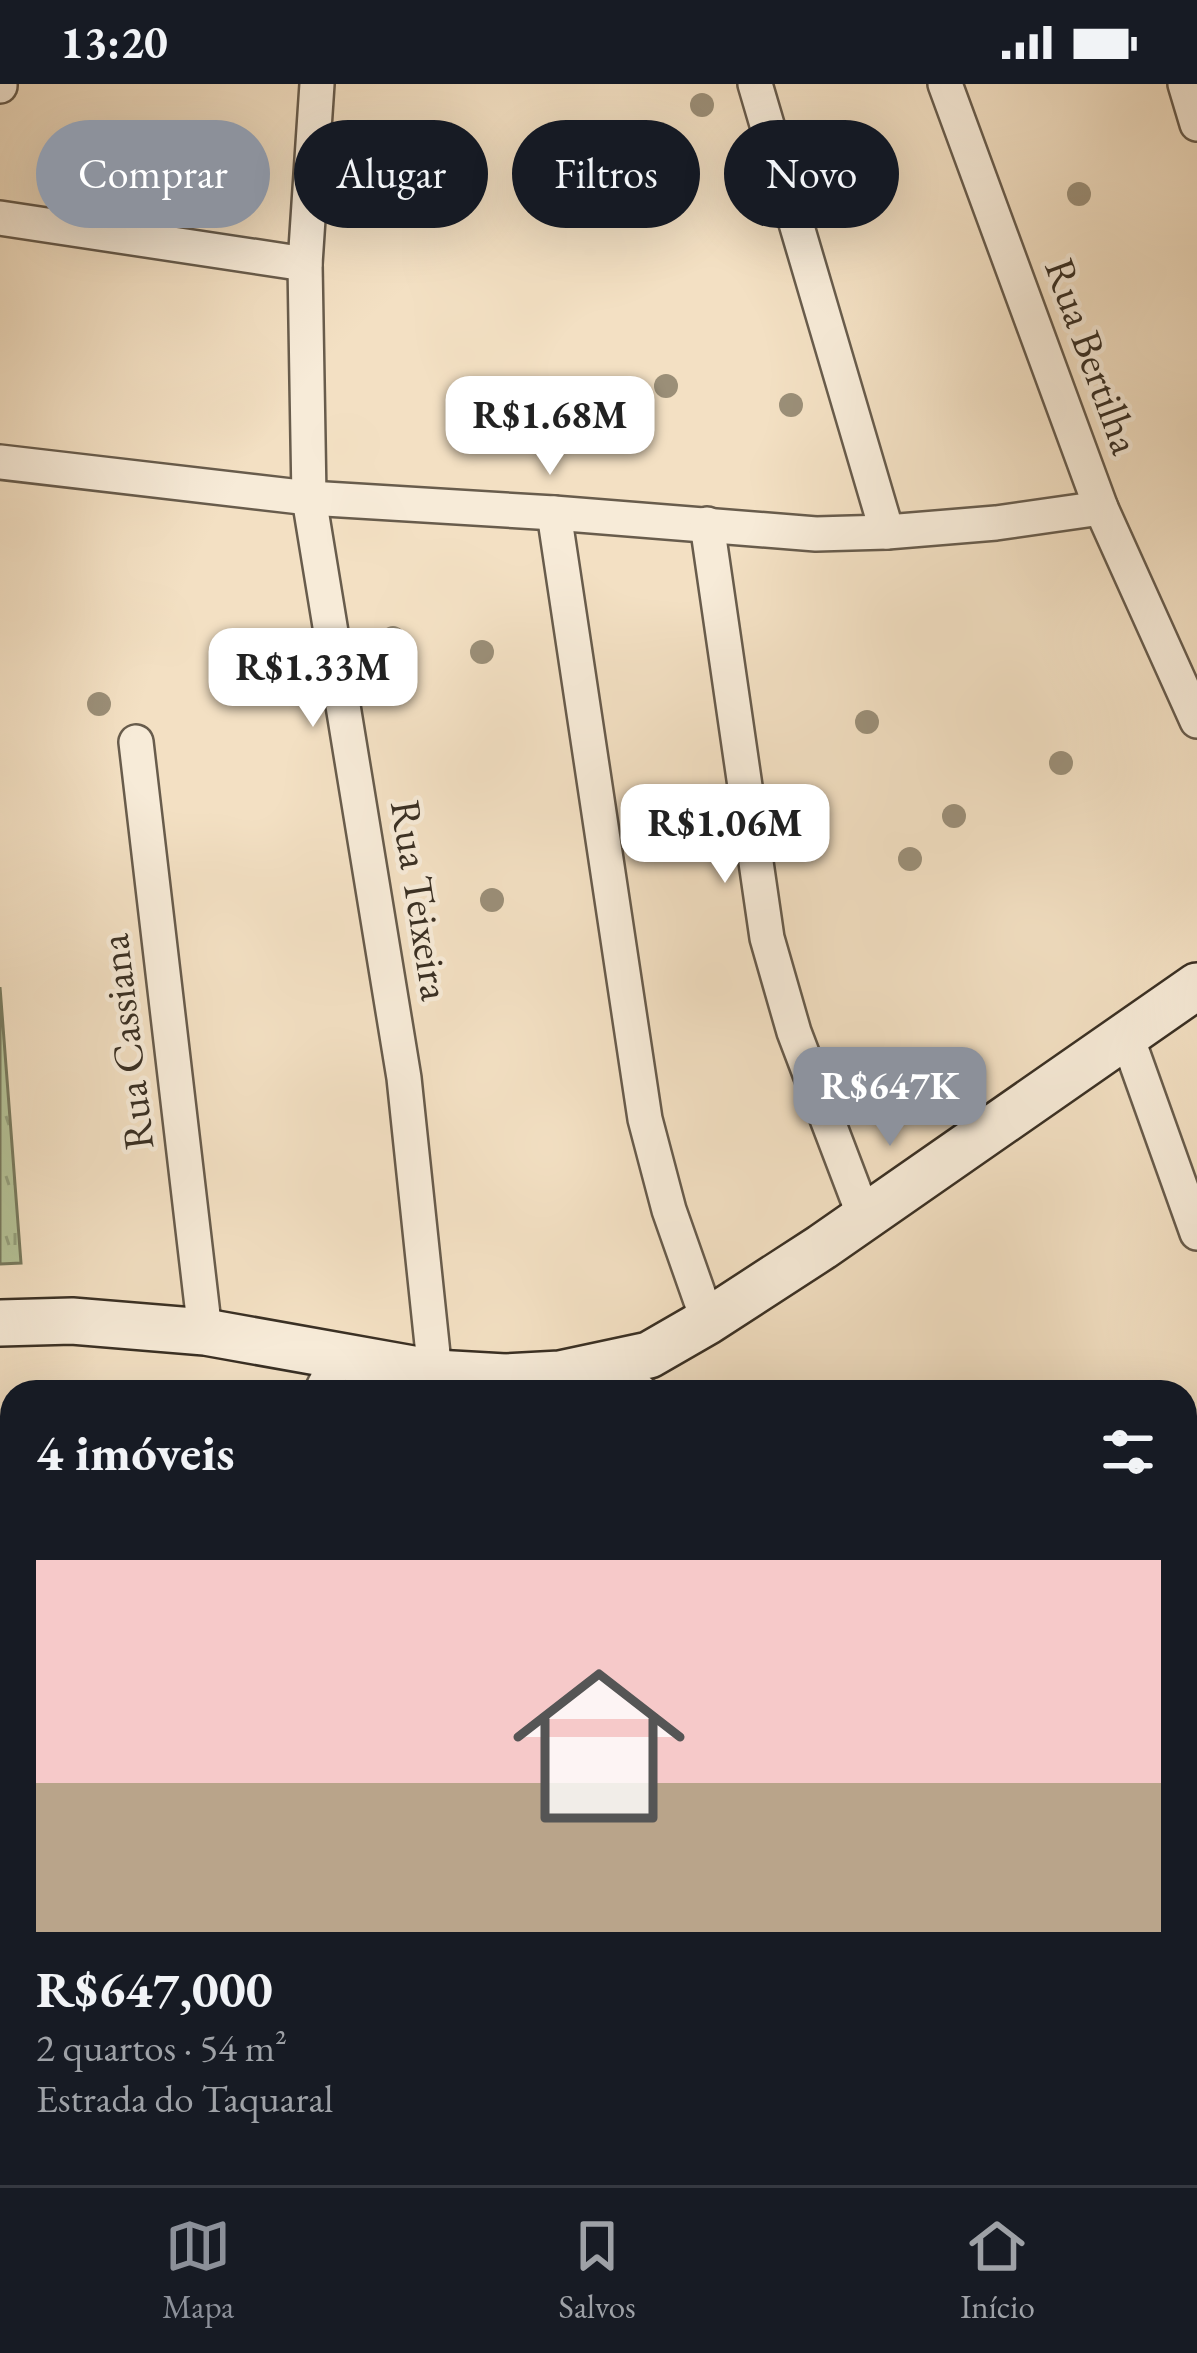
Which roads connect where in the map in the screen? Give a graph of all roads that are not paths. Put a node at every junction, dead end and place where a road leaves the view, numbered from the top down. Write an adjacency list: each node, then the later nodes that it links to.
1 (317, 84): 7 (street, Rua Teixeira)
2 (755, 84): 13 (street)
3 (945, 84): 10 (street, Rua Bertilha)
4 (1185, 84): 5 (street)
5 (1197, 124)
6 (0, 218): 7 (street)
7 (304, 264): 9 (street, Rua Teixeira)
8 (0, 462): 9 (street)
9 (309, 498): 11 (street); 23 (street, Rua Teixeira)
10 (1101, 508): 13 (street); 14 (street, Rua Bertilha)
11 (554, 513): 12 (street); 20 (street)
12 (707, 524): 13 (street); 18 (street)
13 (887, 532)
14 (1197, 721)
15 (136, 742): 22 (street, Rua Cassiana)
16 (1197, 986): 17 (street)
17 (1127, 1036): 18 (street); 19 (street)
18 (864, 1216): 20 (street)
19 (1197, 1233)
20 (708, 1321): 25 (street)
21 (0, 1323): 22 (street)
22 (205, 1332): 24 (street)
23 (435, 1373): 24 (street); 25 (street)
24 (330, 1374)
25 (624, 1379)

